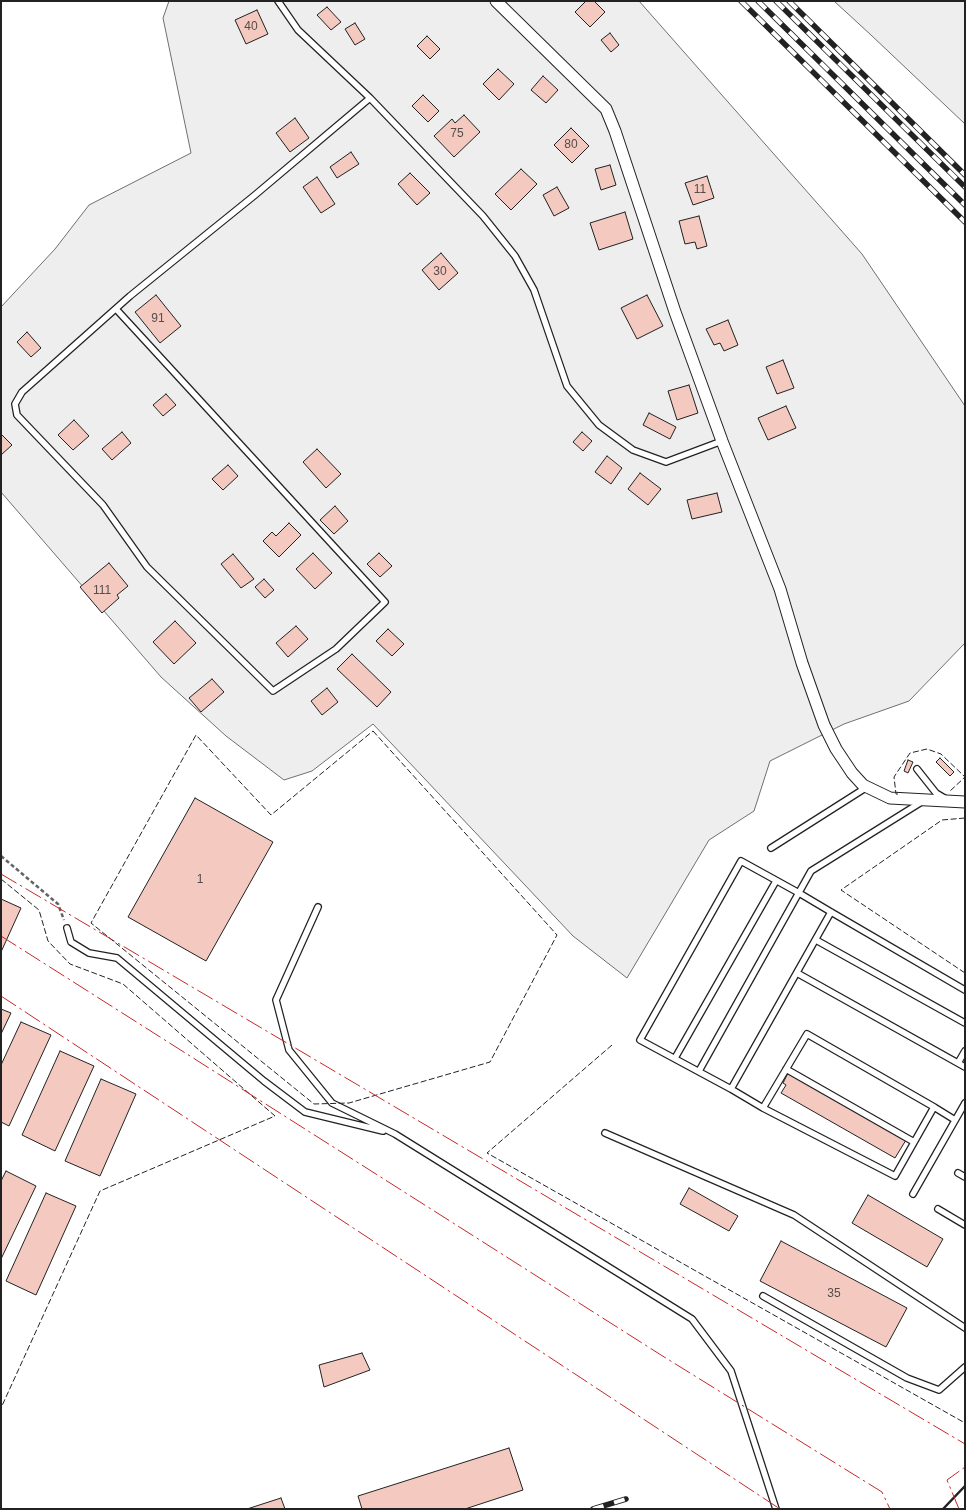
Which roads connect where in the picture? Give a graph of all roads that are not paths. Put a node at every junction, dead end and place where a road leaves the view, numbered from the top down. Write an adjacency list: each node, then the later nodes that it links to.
1 (278, 1): 3 (lane)
2 (496, 1): 5 (street)
3 (370, 98): 4 (lane); 5 (lane)
4 (116, 308): 4 (lane)
5 (722, 441): 7 (street)
6 (917, 769): 9 (lane)
7 (868, 787): 8 (street); 11 (lane)
8 (925, 800): 9 (street); 13 (lane)
9 (950, 801): 10 (street)
10 (965, 802)
11 (771, 848)
12 (776, 881): 13 (lane); 22 (lane); 22 (lane)
13 (798, 894): 15 (lane); 26 (lane)
14 (318, 907): 33 (lane)
15 (832, 912): 17 (lane); 19 (lane)
16 (67, 928): 33 (lane)
17 (816, 940): 18 (lane); 20 (lane)
18 (797, 973): 23 (lane); 27 (lane)
19 (965, 990)
20 (965, 1023)
21 (965, 1051): 23 (lane)
22 (674, 1058): 26 (lane)
23 (958, 1064): 24 (lane)
24 (965, 1068)
25 (786, 1069): 29 (lane); 30 (lane); 34 (lane)
26 (699, 1071): 27 (lane)
27 (732, 1089): 30 (lane)
28 (965, 1103): 31 (lane)
29 (934, 1107): 31 (lane); 34 (lane)
30 (763, 1108): 34 (lane)
31 (955, 1120): 37 (lane)
32 (605, 1133): 41 (lane)
33 (395, 1134): 43 (lane)
34 (914, 1142)
35 (958, 1173): 36 (lane)
36 (965, 1177)
37 (913, 1194)
38 (938, 1209): 39 (lane)
39 (965, 1225)
40 (763, 1296): 42 (lane)
41 (965, 1328)
42 (965, 1367)
43 (776, 1509)

